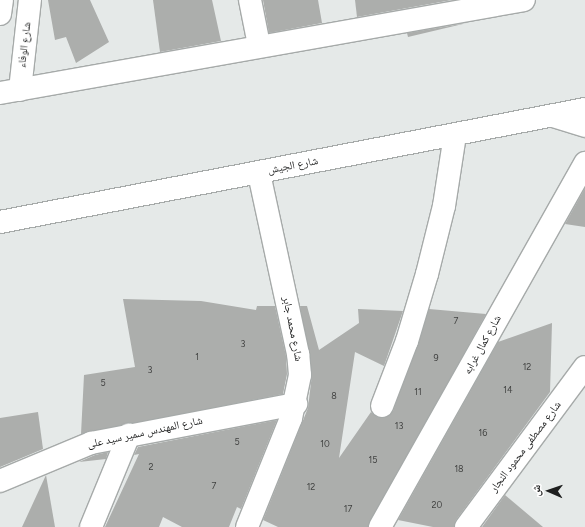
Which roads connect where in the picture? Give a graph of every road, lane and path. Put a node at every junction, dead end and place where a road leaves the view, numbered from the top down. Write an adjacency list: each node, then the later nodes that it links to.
1 (2, 0): 5 (street)
2 (30, 0): 7 (street, شارع الوفاء)
3 (250, 0): 6 (street)
4 (524, 0): 6 (street)
5 (0, 14)
6 (259, 45): 7 (street)
7 (10, 92)
8 (585, 109): 9 (street, شارع الجيش)
9 (553, 116): 10 (street); 11 (street, شارع الجيش)
10 (585, 126)
11 (455, 135): 13 (street, شارع الجيش); 17 (street)
12 (585, 163): 22 (street, شارع كمال غرابه)
13 (259, 173): 14 (street, شارع الجيش); 16 (street, شارع محمد جابر)
14 (0, 222)
15 (585, 367): 23 (street, شارع مصطفى محمود النجار)
16 (296, 404): 18 (street, شارع المهندس سمير سيد على); 21 (street, شارع محمد جابر)
17 (382, 406)
18 (130, 435): 19 (street, شارع المهندس سمير سيد على); 20 (street)
19 (0, 482)
20 (91, 527)
21 (247, 527)
22 (380, 527)
23 (466, 527)

